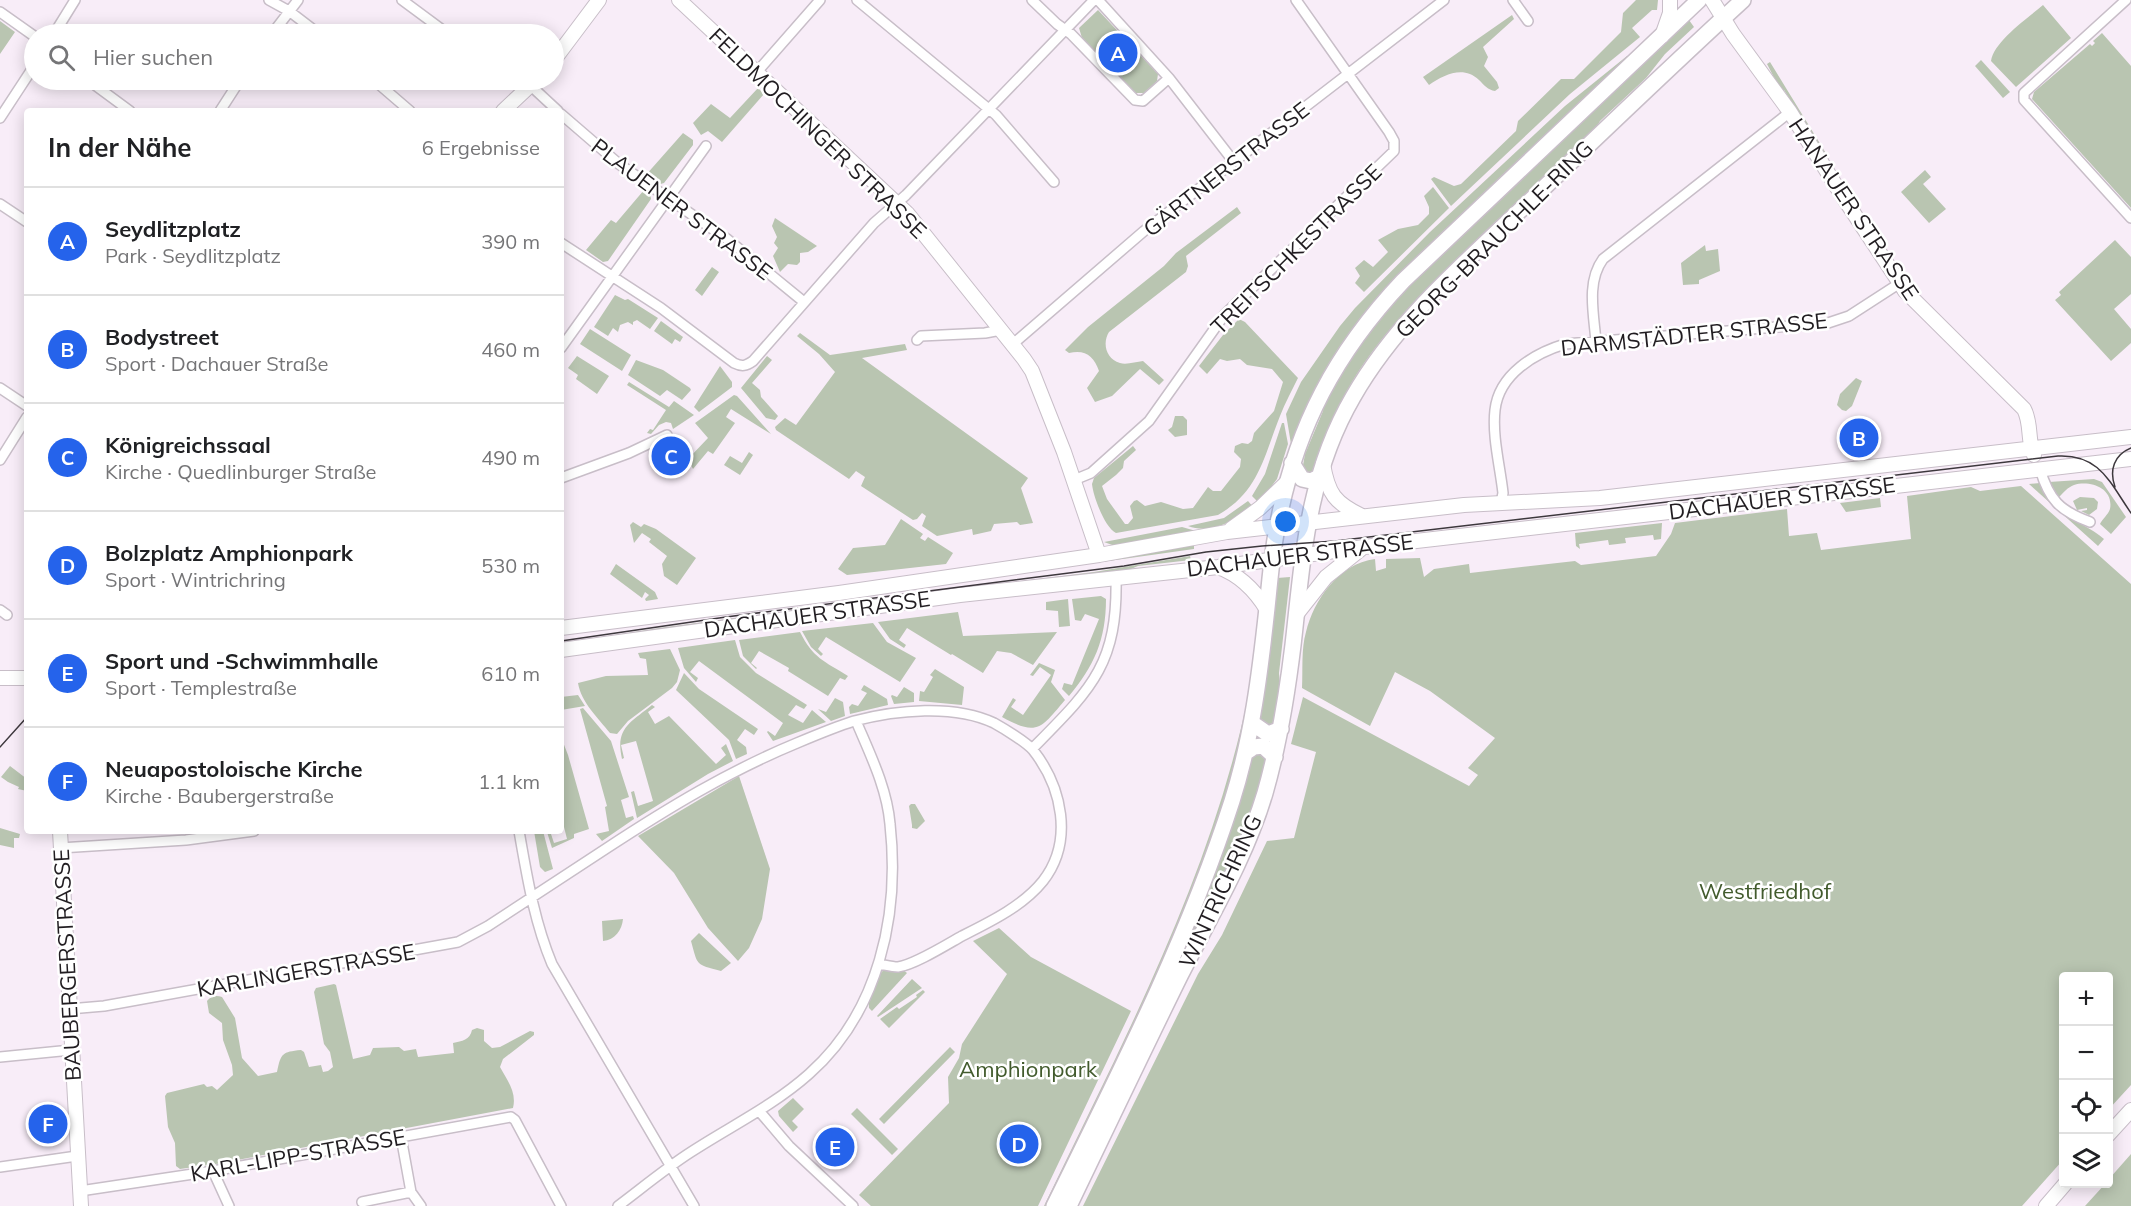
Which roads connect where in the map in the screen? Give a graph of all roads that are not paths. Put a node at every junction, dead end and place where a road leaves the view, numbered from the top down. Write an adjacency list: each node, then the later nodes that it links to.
1 (75, 0): 23 (street)
2 (269, 0): 19 (street)
3 (298, 0): 19 (street)
4 (402, 0): 26 (street)
5 (599, 0): 30 (main road)
6 (679, 0): 31 (main road, FELDMOCHINGER STRASSE)
7 (820, 0): 31 (street)
8 (857, 0): 45 (street)
9 (1032, 0): 28 (street)
10 (1096, 0): 28 (street); 33 (street)
11 (1296, 0): 32 (street)
12 (1444, 0): 32 (street, GÄRTNERSTRASSE)
13 (1513, 0): 22 (street)
14 (1670, 0): 29 (main road)
15 (1701, 0): 21 (main road, HANAUER STRASSE); 29 (main road, GEORG-BRAUCHLE-RING)
16 (1712, 0): 21 (main road, HANAUER STRASSE)
17 (1743, 0): 21 (main road, GEORG-BRAUCHLE-RING)
18 (2126, 0): 55 (street)
19 (289, 11): 24 (street); 25 (street)
20 (0, 12): 27 (street)
21 (1722, 18): 46 (main road, HANAUER STRASSE); 76 (main road, GEORG-BRAUCHLE-RING)
22 (1528, 21)
23 (60, 24)
24 (279, 24)
25 (306, 24)
26 (434, 24)
27 (24, 29)
28 (1064, 30): 33 (street); 45 (street)
29 (1662, 36): 74 (main road, GEORG-BRAUCHLE-RING)
30 (564, 47)
31 (756, 73): 53 (main road, FELDMOCHINGER STRASSE)
32 (1347, 75): 50 (street, GÄRTNERSTRASSE); 78 (street, TREITSCHKESTRASSE)
33 (1169, 78): 50 (street)
34 (24, 81): 48 (street)
35 (102, 90): 40 (street)
36 (234, 90): 41 (street)
37 (386, 90): 42 (street)
38 (525, 90): 43 (main road)
39 (540, 90): 44 (street, PLAUENER STRASSE)
40 (126, 108)
41 (222, 108)
42 (407, 108)
43 (506, 108)
44 (556, 108)
45 (989, 108): 51 (street); 53 (street)
46 (1790, 112): 59 (main road, HANAUER STRASSE); 63 (street)
47 (564, 116): 52 (street, PLAUENER STRASSE)
48 (0, 118)
49 (706, 146): 52 (street)
50 (1234, 162): 65 (street, GÄRTNERSTRASSE)
51 (1054, 182)
52 (668, 199): 58 (street); 60 (street, PLAUENER STRASSE)
53 (896, 203): 60 (street); 61 (main road, FELDMOCHINGER STRASSE)
54 (0, 204): 56 (street)
55 (2131, 218)
56 (24, 220)
57 (564, 245): 58 (street)
58 (613, 277): 60 (street); 64 (street)
59 (1900, 283): 63 (street, DARMSTÄDTER STRASSE); 71 (main road, HANAUER STRASSE)
60 (804, 302)
61 (1001, 330): 62 (street); 65 (main road, FELDMOCHINGER STRASSE)
62 (917, 340)
63 (1596, 342): 80 (street, DARMSTÄDTER STRASSE)
64 (564, 344)
65 (1012, 344): 78 (main road, FELDMOCHINGER STRASSE)
66 (0, 388): 67 (street)
67 (24, 404)
68 (24, 422): 73 (street)
69 (667, 435): 77 (street)
70 (2131, 437): 71 (main road, DACHAUER STRASSE)
71 (2031, 448): 75 (main road); 80 (main road, DACHAUER STRASSE)
72 (2131, 459): 75 (main road, DACHAUER STRASSE)
73 (0, 460)
74 (1292, 464): 76 (main road); 79 (main road, GEORG-BRAUCHLE-RING)
75 (2040, 469): 82 (street); 86 (main road, DACHAUER STRASSE)
76 (1321, 471): 81 (main road); 83 (main road, GEORG-BRAUCHLE-RING)
77 (564, 477)
78 (1074, 480): 87 (main road, FELDMOCHINGER STRASSE)
79 (1287, 482): 84 (main road, GEORG-BRAUCHLE-RING); 85 (main road)
80 (1501, 503): 81 (main road, DACHAUER STRASSE)
81 (1362, 516): 83 (main road, DACHAUER STRASSE)
82 (2090, 522)
83 (1307, 523): 84 (main road, DACHAUER STRASSE); 88 (main road, GEORG-BRAUCHLE-RING)
84 (1277, 526): 85 (main road, DACHAUER STRASSE); 89 (main road, GEORG-BRAUCHLE-RING)
85 (1227, 532): 87 (main road, DACHAUER STRASSE)
86 (1364, 547): 88 (main road, DACHAUER STRASSE); 93 (main road)
87 (1099, 555): 94 (main road, DACHAUER STRASSE)
88 (1303, 555): 89 (main road, DACHAUER STRASSE); 93 (main road, WINTRICHRING)
89 (1273, 559): 90 (main road, DACHAUER STRASSE); 92 (main road, WINTRICHRING)
90 (1218, 567): 91 (main road, DACHAUER STRASSE); 92 (main road)
91 (1116, 578): 95 (main road, DACHAUER STRASSE); 101 (street)
92 (1267, 610): 99 (main road, WINTRICHRING)
93 (1296, 615): 100 (main road, WINTRICHRING)
94 (564, 628)
95 (564, 650)
96 (0, 678): 97 (main road)
97 (24, 678)
98 (856, 721): 101 (street, KARLINGERSTRASSE); 108 (street, KARLINGERSTRASSE); 109 (street)
99 (1252, 723): 100 (main road); 102 (main road, WINTRICHRING)
100 (1281, 729): 103 (main road, WINTRICHRING)
101 (1032, 749): 109 (street)
102 (1245, 753): 103 (main road); 132 (main road, WINTRICHRING)
103 (1275, 757): 133 (main road, WINTRICHRING)
104 (60, 834): 107 (main road, BAUBERGERSTRASSE)
105 (231, 834): 107 (street)
106 (520, 834): 108 (street)
107 (60, 848): 110 (main road, BAUBERGERSTRASSE)
108 (531, 898): 110 (street, KARLINGERSTRASSE); 118 (street)
109 (879, 964): 114 (street)
110 (69, 1009): 111 (main road, BAUBERGERSTRASSE)
111 (71, 1050): 112 (street); 117 (main road, BAUBERGERSTRASSE)
112 (0, 1057)
113 (2131, 1110): 115 (main road)
114 (760, 1112): 118 (street); 131 (street)
115 (2110, 1134)
116 (401, 1137): 120 (street, KARL-LIPP-STRASSE); 123 (street); 128 (street, KARL-LIPP-STRASSE)
117 (77, 1156): 119 (street); 122 (main road, BAUBERGERSTRASSE)
118 (671, 1166): 129 (street); 130 (street)
119 (0, 1167)
120 (213, 1171): 122 (street, KARL-LIPP-STRASSE); 126 (street)
121 (2062, 1188): 134 (main road)
122 (80, 1191): 125 (main road, BAUBERGERSTRASSE)
123 (411, 1192): 124 (street); 127 (street)
124 (362, 1202)
125 (81, 1206)
126 (229, 1206)
127 (421, 1206)
128 (561, 1206)
129 (618, 1206)
130 (694, 1206)
131 (853, 1206)
132 (1054, 1206)
133 (1069, 1206)
134 (2046, 1206)

